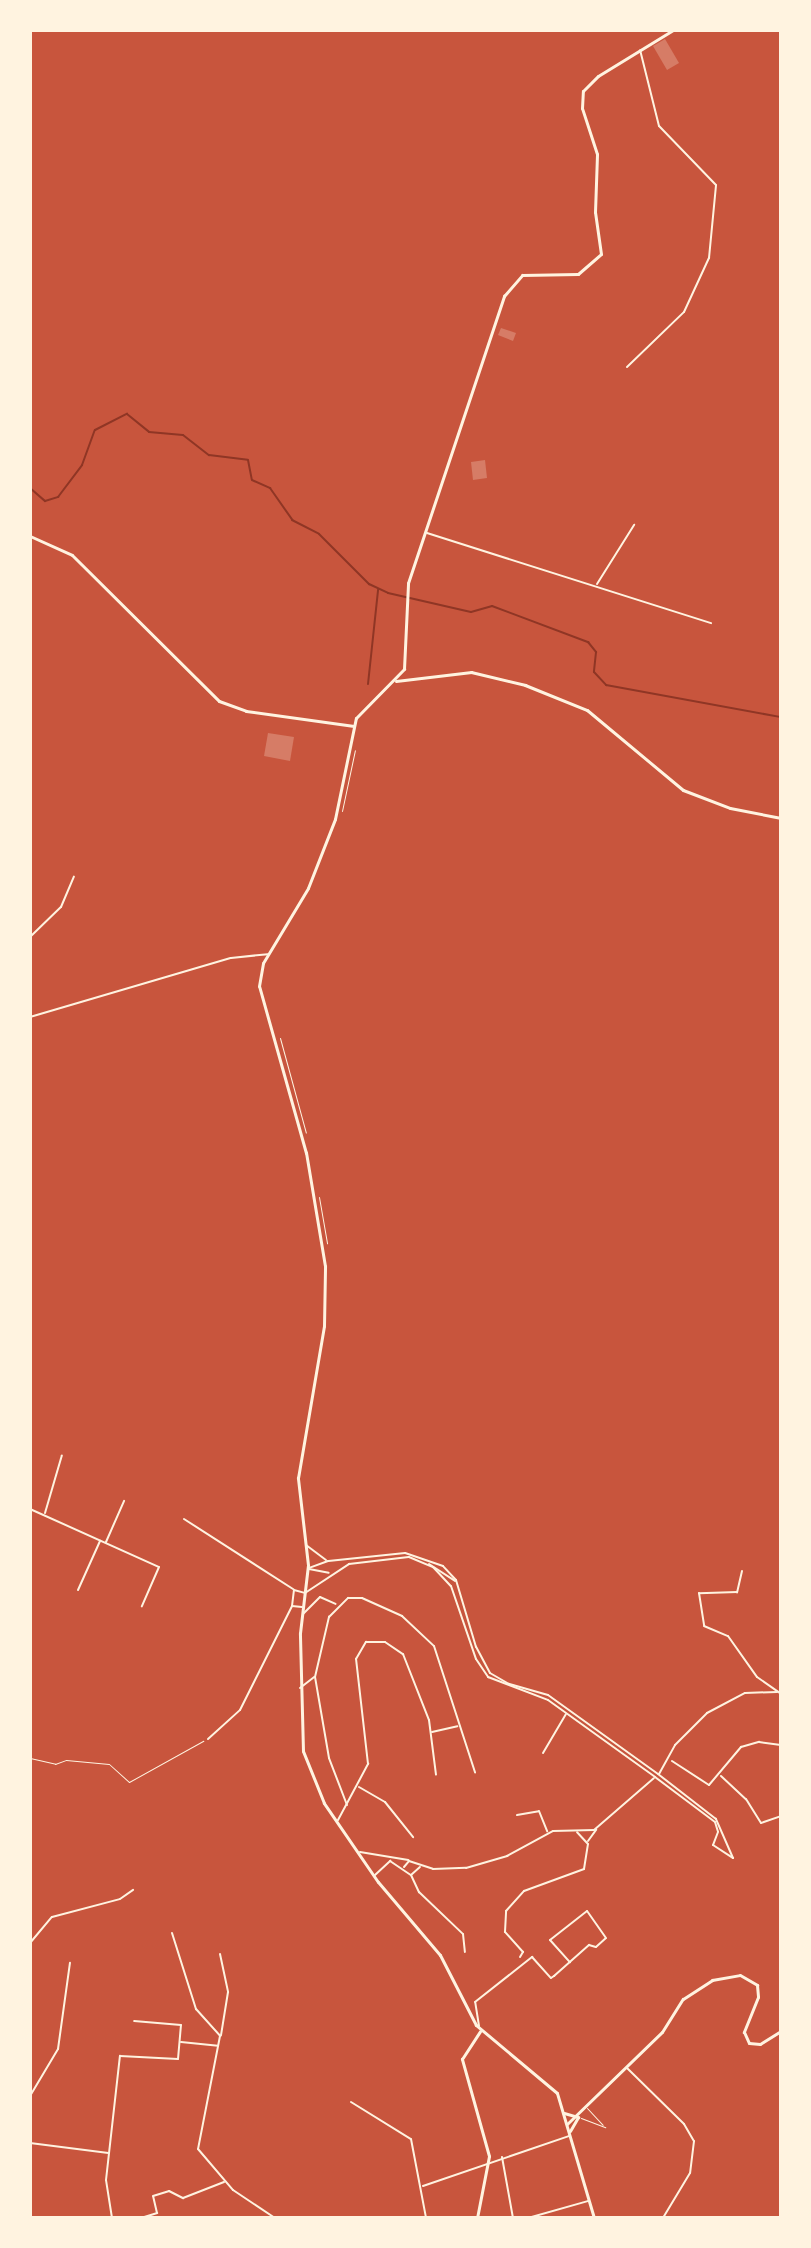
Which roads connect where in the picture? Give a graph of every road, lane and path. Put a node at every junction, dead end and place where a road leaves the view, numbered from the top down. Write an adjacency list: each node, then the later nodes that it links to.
1 (673, 30): 2 (main road)
2 (640, 49): 3 (street); 5 (main road)
3 (627, 367)
4 (634, 525): 7 (street)
5 (425, 533): 7 (street); 9 (main road)
6 (30, 536): 10 (main road)
7 (596, 585): 8 (street)
8 (711, 623)
9 (396, 681): 10 (main road); 13 (main road)
10 (354, 726): 16 (main road)
11 (355, 742): 12 (path)
12 (340, 817)
13 (781, 818)
14 (74, 877): 15 (street)
15 (30, 937)
16 (268, 954): 17 (street); 29 (main road)
17 (30, 1017)
18 (277, 1034): 19 (path)
19 (308, 1144)
20 (317, 1186): 21 (path)
21 (328, 1250)
22 (62, 1455): 25 (street)
23 (124, 1501): 28 (street)
24 (30, 1509): 25 (street)
25 (44, 1514): 27 (street)
26 (184, 1519): 37 (street)
27 (100, 1540): 28 (street); 36 (street)
28 (106, 1543): 40 (street)
29 (305, 1543): 30 (street); 32 (main road)
30 (328, 1561): 32 (street); 35 (street)
31 (428, 1565): 34 (street); 35 (street); 47 (street)
32 (308, 1568): 34 (street); 38 (main road)
33 (742, 1571): 46 (street)
34 (334, 1572): 38 (street)
35 (456, 1581): 47 (street)
36 (78, 1590)
37 (294, 1590): 38 (street); 41 (street)
38 (305, 1593): 42 (main road)
39 (337, 1604): 43 (street); 44 (street); 48 (street)
40 (142, 1606)
41 (292, 1606): 42 (street); 50 (street)
42 (303, 1607): 43 (main road)
43 (302, 1615): 45 (main road)
44 (315, 1677): 45 (street); 60 (street)
45 (300, 1688): 63 (main road)
46 (779, 1693): 54 (street)
47 (568, 1712): 52 (street); 57 (street)
48 (458, 1726): 49 (street); 55 (street)
49 (431, 1732): 56 (street); 59 (street)
50 (208, 1739): 53 (path)
51 (781, 1745): 58 (street)
52 (543, 1753)
53 (30, 1758)
54 (671, 1760): 57 (street); 58 (street)
55 (475, 1772)
56 (436, 1775)
57 (657, 1776): 64 (street); 67 (street); 69 (street)
58 (720, 1776): 62 (street)
59 (358, 1786): 60 (street); 68 (street)
60 (347, 1805): 63 (street)
61 (517, 1815): 66 (street)
62 (781, 1816)
63 (337, 1822): 73 (main road)
64 (597, 1829): 65 (street); 70 (street)
65 (576, 1831): 66 (street); 70 (street)
66 (548, 1833): 77 (street)
67 (724, 1836): 69 (street); 71 (street)
68 (413, 1837)
69 (717, 1839): 72 (street)
70 (588, 1844): 86 (street)
71 (728, 1846): 72 (street); 72 (street)
72 (720, 1851)
73 (357, 1852): 74 (street); 80 (main road)
74 (380, 1856): 75 (street); 76 (street)
75 (409, 1861): 77 (street); 78 (street)
76 (383, 1864): 78 (street); 80 (street)
77 (420, 1866): 79 (street)
78 (404, 1867): 79 (street)
79 (411, 1875): 84 (street)
80 (375, 1877): 90 (main road)
81 (133, 1890): 83 (street)
82 (172, 1933): 92 (street)
83 (30, 1943)
84 (465, 1952)
85 (220, 1954): 92 (street)
86 (520, 1957)
87 (570, 1962): 87 (street); 90 (street)
88 (70, 1963): 96 (street)
89 (134, 2021): 93 (street)
90 (480, 2030): 99 (main road); 106 (main road)
91 (781, 2031): 95 (main road)
92 (220, 2036): 94 (street)
93 (180, 2042): 94 (street); 104 (street)
94 (219, 2046): 107 (street)
95 (627, 2067): 98 (main road); 118 (street)
96 (30, 2096)
97 (351, 2102): 108 (street)
98 (587, 2108): 100 (main road); 100 (lane)
99 (564, 2113): 100 (main road); 101 (main road)
100 (578, 2117): 101 (main road); 102 (main road)
101 (567, 2124): 102 (main road)
102 (570, 2134): 105 (street); 109 (main road)
103 (30, 2143): 104 (street)
104 (108, 2153): 110 (street)
105 (502, 2156): 106 (street); 115 (street)
106 (489, 2160): 108 (street); 114 (main road)
107 (225, 2182): 111 (street); 112 (street)
108 (423, 2186): 113 (street)
109 (588, 2201): 116 (street); 117 (main road)
110 (112, 2218)
111 (141, 2218)
112 (275, 2218)
113 (426, 2218)
114 (477, 2218)
115 (513, 2218)
116 (528, 2218)
117 (594, 2218)
118 (663, 2218)

